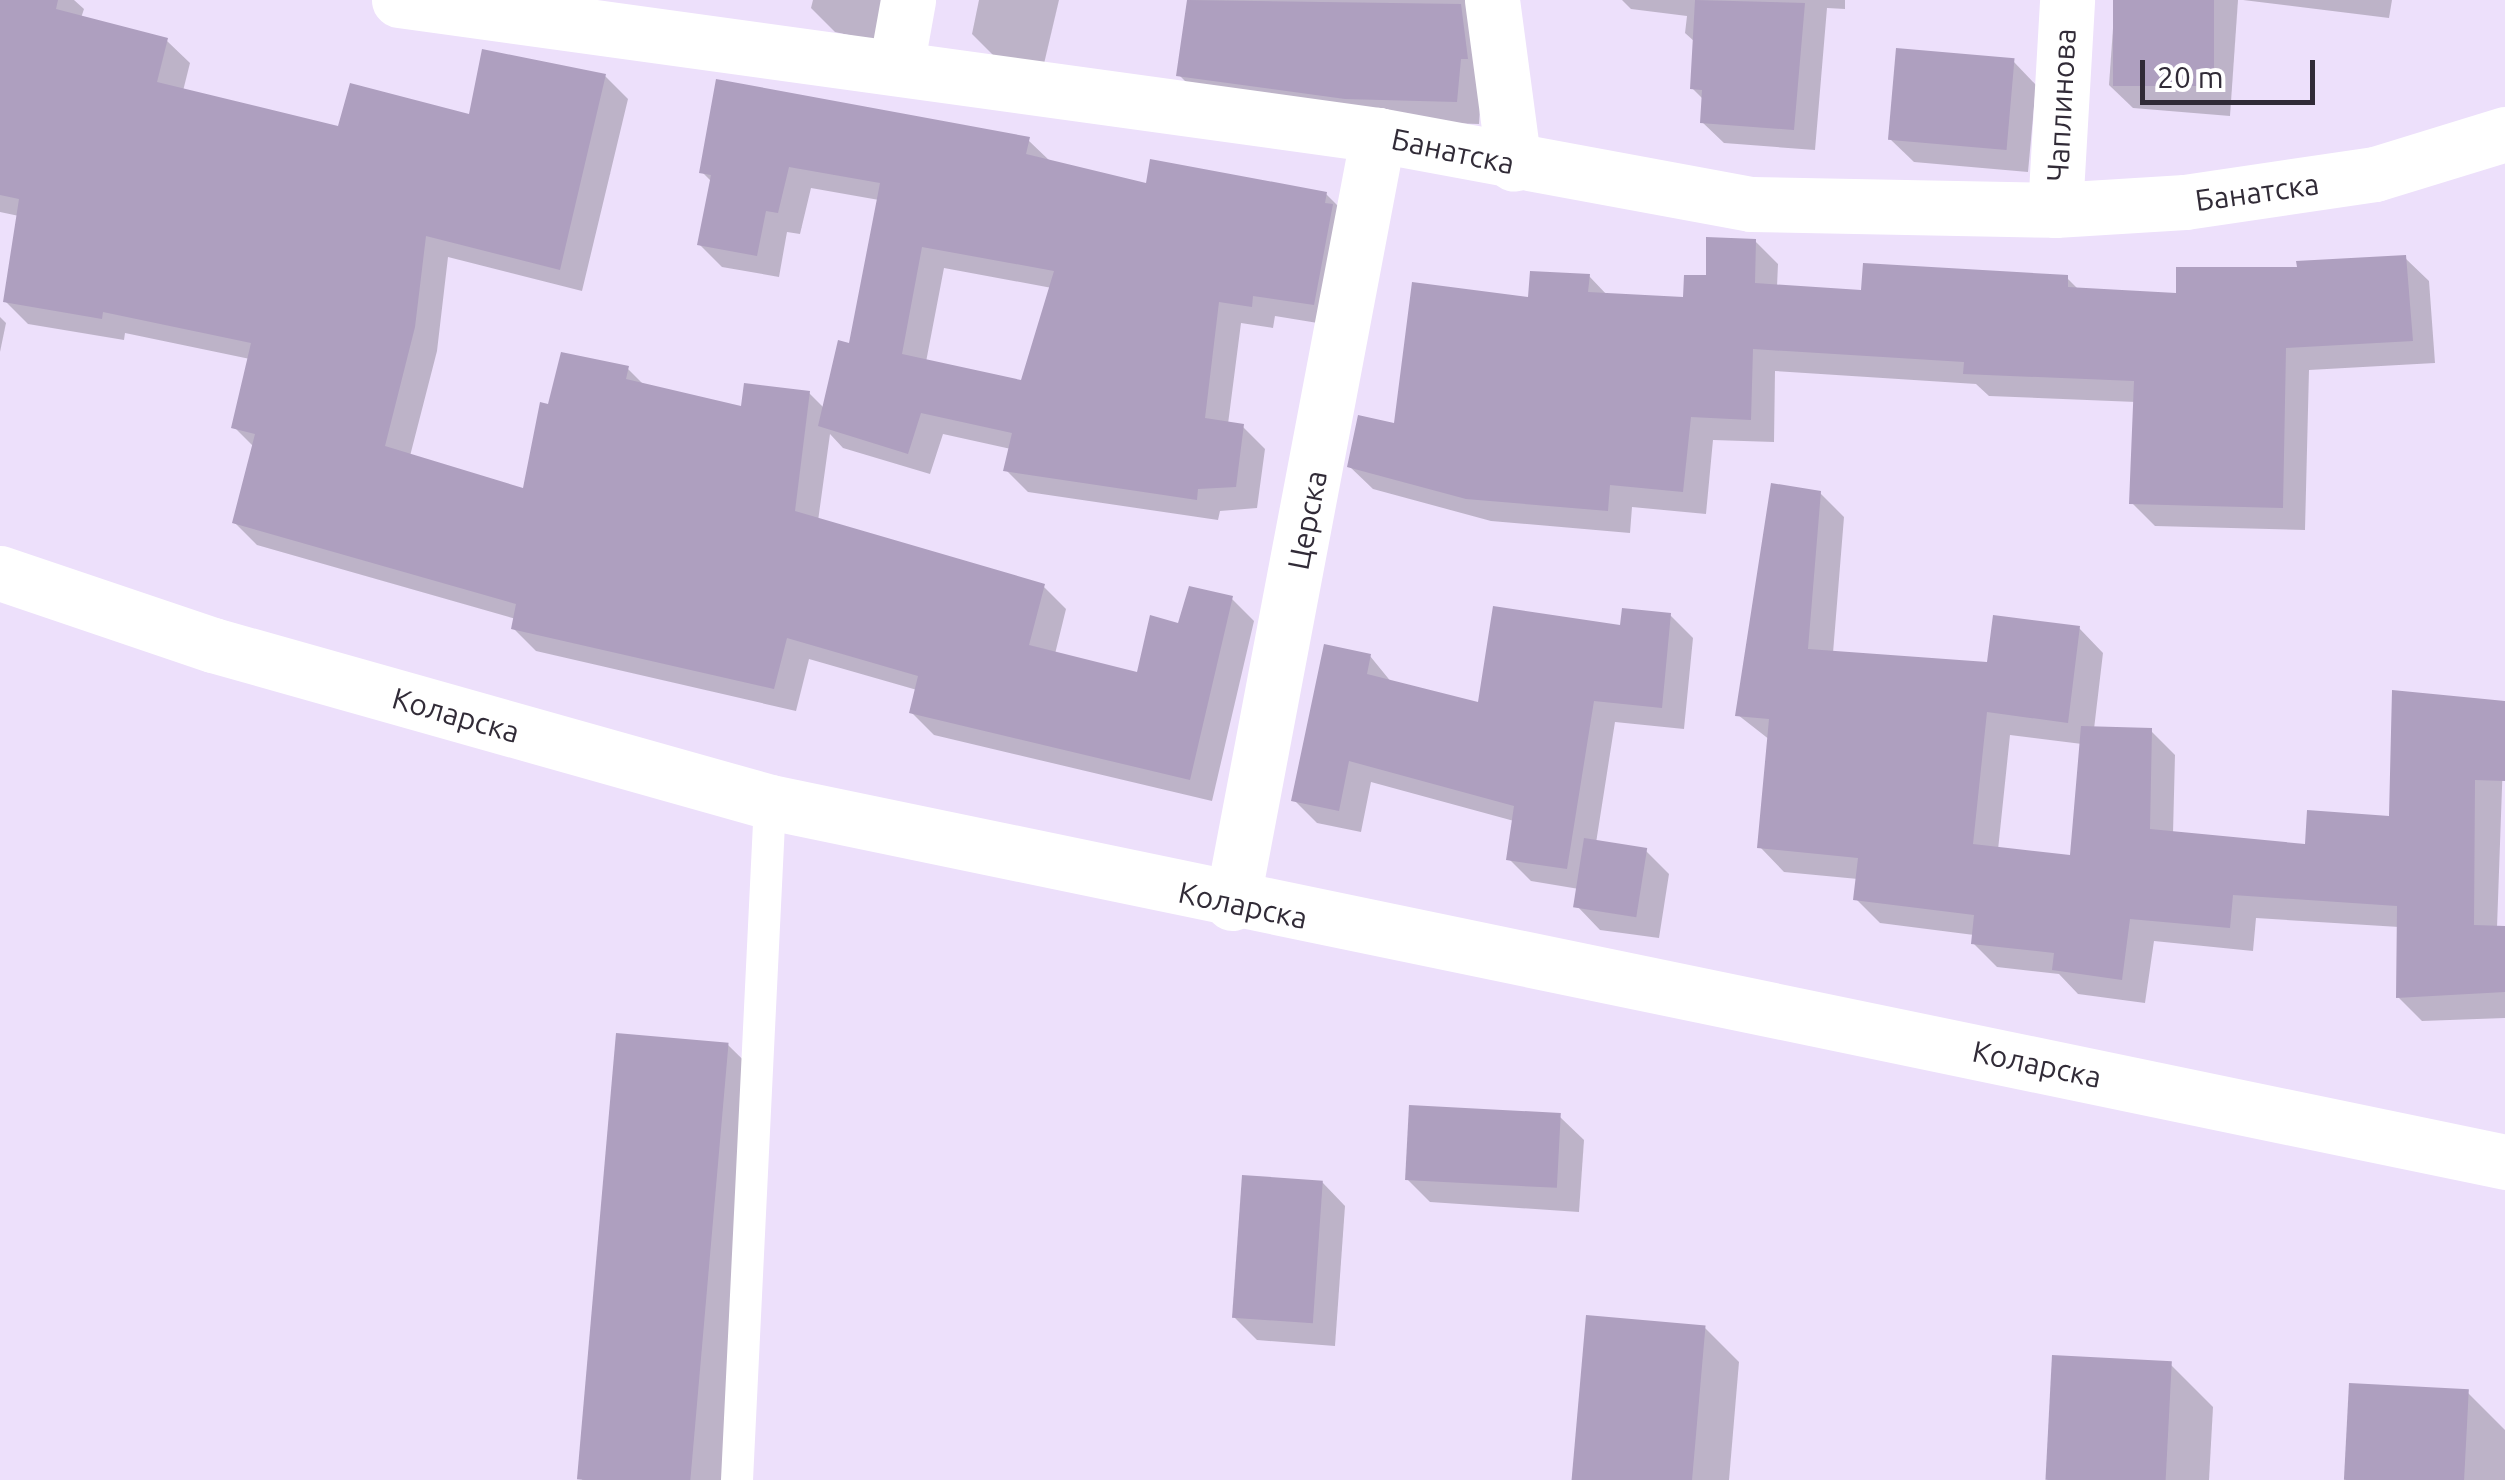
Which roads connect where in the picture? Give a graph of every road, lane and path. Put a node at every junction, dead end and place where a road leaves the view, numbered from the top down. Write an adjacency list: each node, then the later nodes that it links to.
1 (398, 0): 5 (street, Банатска)
2 (908, 0): 5 (street)
3 (1492, 0): 8 (street)
4 (2067, 0): 9 (street, Чаплинова)
5 (896, 67): 7 (street, Банатска)
6 (2505, 134): 9 (street, Банатска)
7 (1378, 136): 8 (street, Банатска); 12 (street, Церска)
8 (1514, 164): 9 (street, Банатска)
9 (2055, 210)
10 (0, 573): 11 (street, Коларска)
11 (770, 802): 12 (street, Коларска); 14 (lane)
12 (1232, 903): 13 (street, Коларска)
13 (2505, 1162)
14 (737, 1480)

